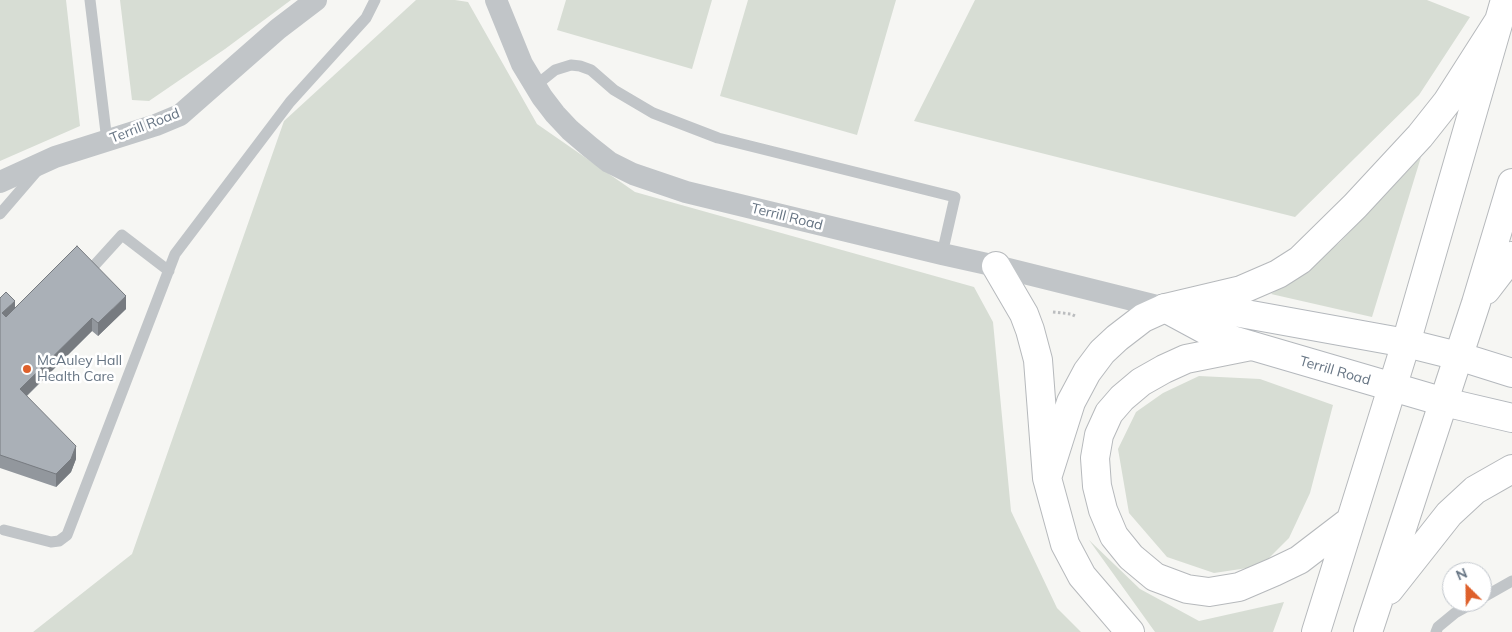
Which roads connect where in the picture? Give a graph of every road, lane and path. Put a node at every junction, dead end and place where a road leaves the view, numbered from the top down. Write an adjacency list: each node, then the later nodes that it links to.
1 (90, 0): 7 (lane)
2 (316, 0): 7 (street, Terrill Road)
3 (375, 0): 16 (lane)
4 (496, 0): 6 (street, Terrill Road)
5 (1503, 9): 18 (main road); 21 (main road)
6 (535, 86): 12 (street, Terrill Road); 12 (lane)
7 (107, 140): 8 (street, Terrill Road)
8 (44, 162): 9 (street, Terrill Road); 11 (lane)
9 (0, 182)
10 (1512, 183): 17 (main road)
11 (0, 214)
12 (942, 254): 14 (street, Terrill Road)
13 (1512, 256): 17 (main road)
14 (996, 266): 18 (street, Terrill Road); 29 (main road)
15 (92, 268): 16 (lane)
16 (169, 270): 31 (lane)
17 (1476, 303): 23 (main road)
18 (1165, 308): 21 (main road, Terrill Road); 22 (main road, Terrill Road); 29 (main road)
19 (1052, 312): 20 (path)
20 (1077, 317)
21 (1406, 343): 23 (main road, Terrill Road); 25 (main road)
22 (1251, 346): 25 (main road, Terrill Road); 30 (main road)
23 (1458, 356): 24 (main road, Terrill Road); 26 (main road)
24 (1512, 373)
25 (1392, 387): 26 (main road, Terrill Road); 30 (main road)
26 (1444, 402): 27 (main road, Terrill Road); 34 (main road)
27 (1512, 418)
28 (1512, 469): 34 (main road)
29 (1047, 478): 36 (main road)
30 (1350, 521): 37 (main road)
31 (4, 530)
32 (1512, 581): 33 (lane)
33 (1492, 592)
34 (1377, 605): 38 (main road)
35 (1457, 612): 39 (lane)
36 (1130, 632)
37 (1316, 632)
38 (1368, 632)
39 (1436, 632)

